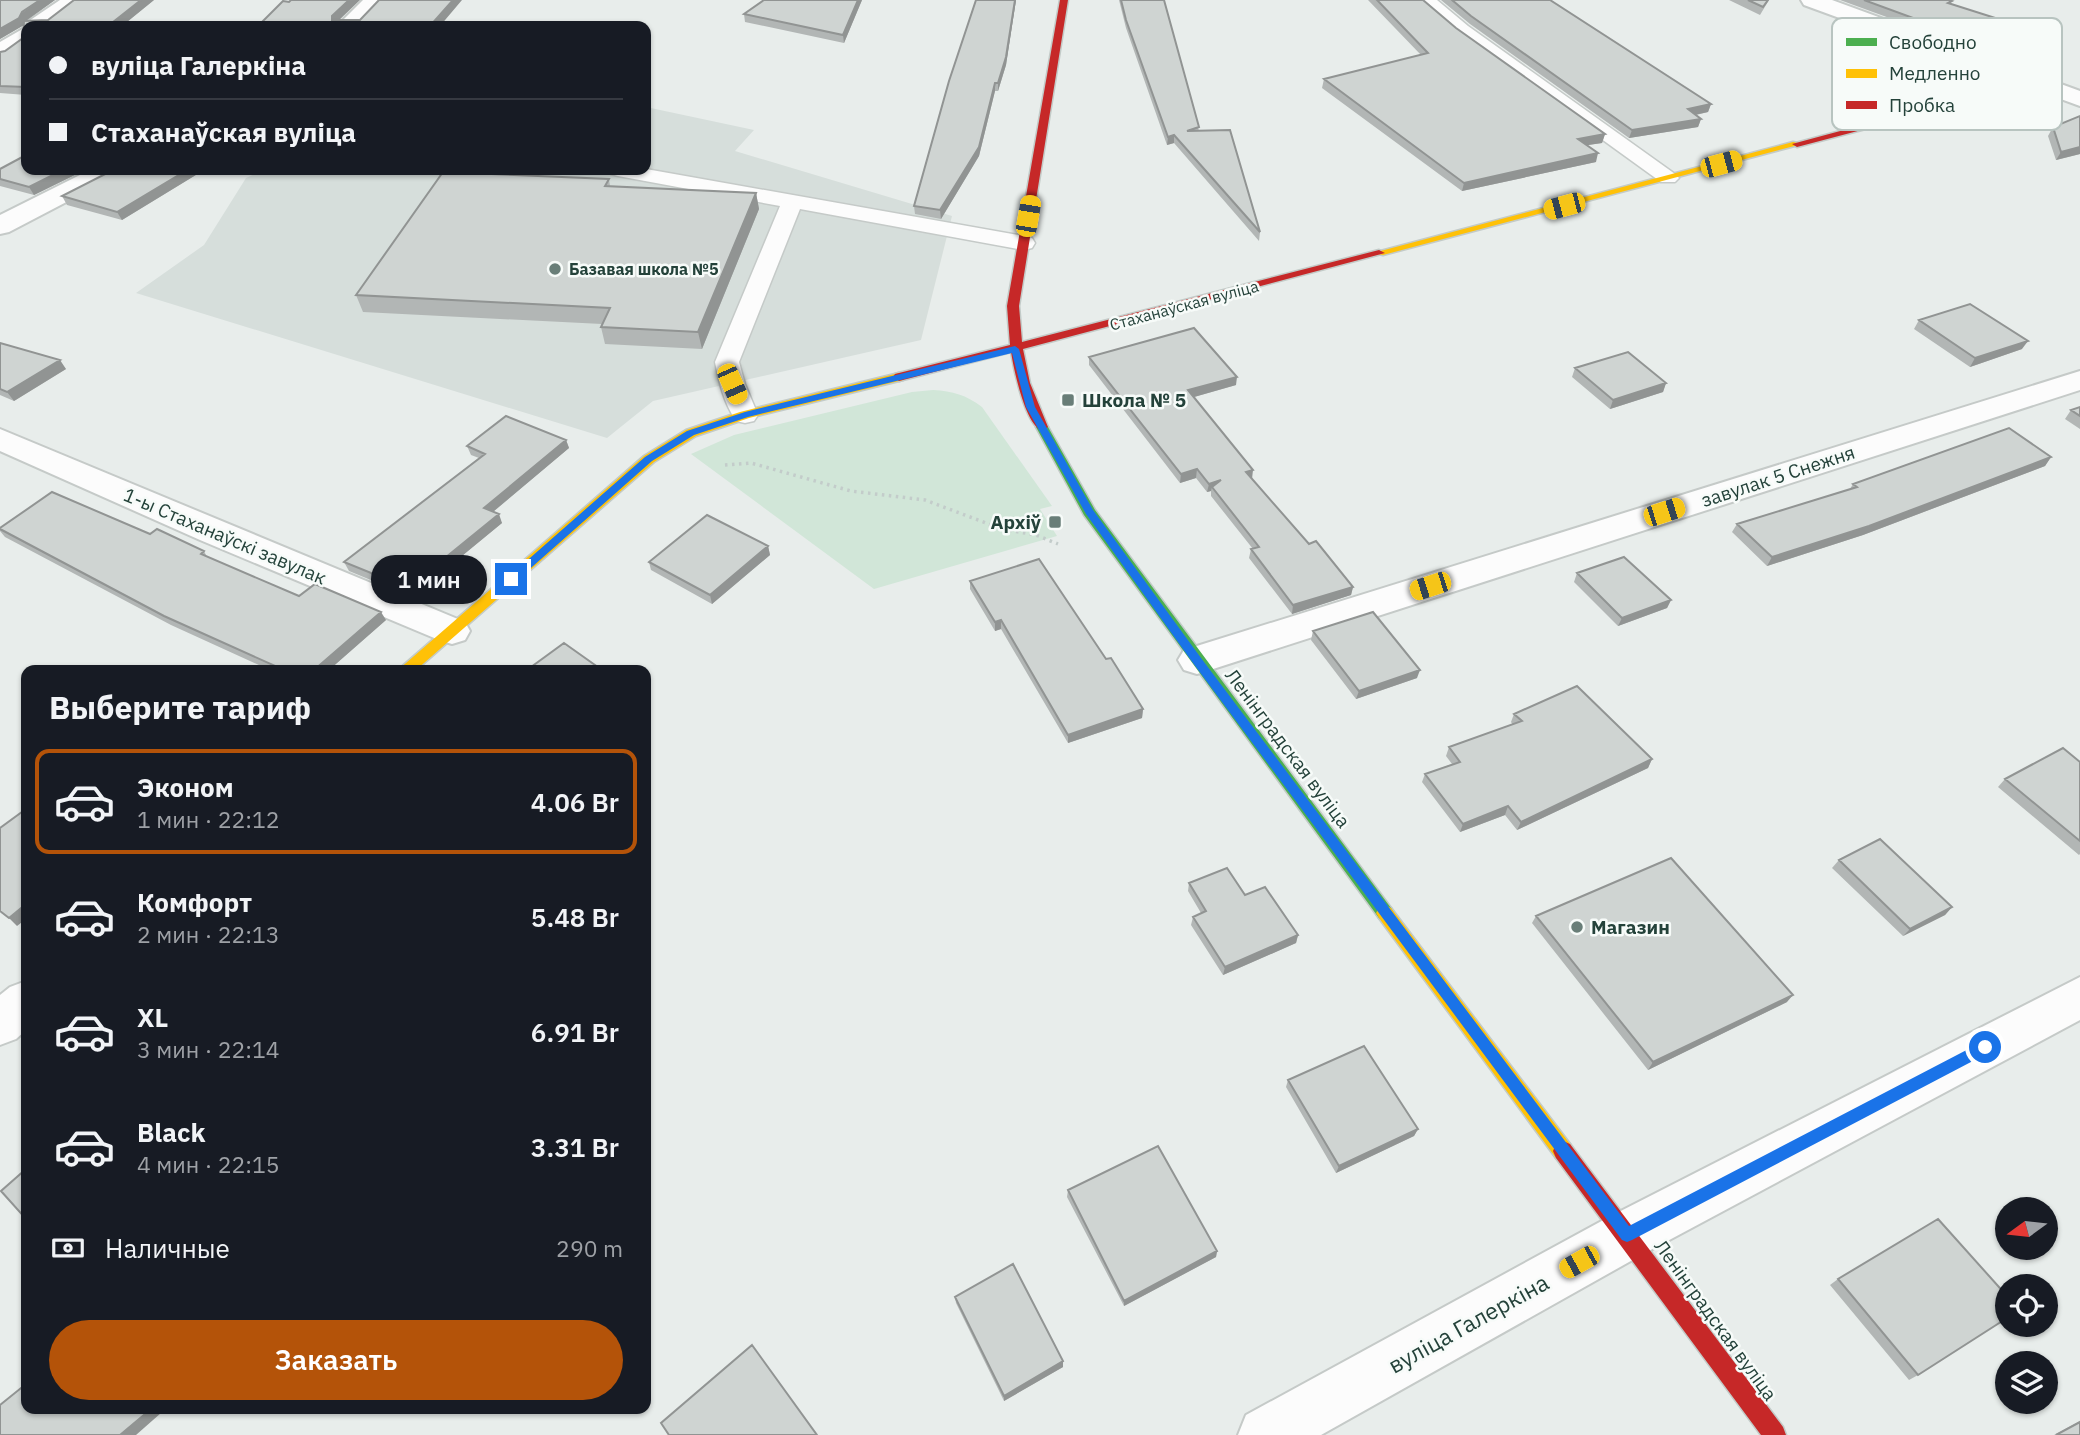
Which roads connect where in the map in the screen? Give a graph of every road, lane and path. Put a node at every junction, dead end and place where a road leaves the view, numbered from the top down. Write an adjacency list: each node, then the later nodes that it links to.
1 (74, 0): 7 (street)
2 (376, 0): 8 (street)
3 (1064, 0): 19 (street, Ленінградская вуліца)
4 (1426, 0): 16 (lane)
5 (1812, 0): 6 (street)
6 (1862, 18)
7 (44, 21)
8 (353, 21)
9 (21, 37): 10 (street)
10 (0, 52)
11 (2062, 92): 12 (street)
12 (2080, 99)
13 (1850, 130): 16 (street, Стаханаўская вуліца)
14 (99, 175): 18 (street)
15 (646, 175): 17 (lane)
16 (1668, 178): 20 (street, Стаханаўская вуліца)
17 (793, 201): 19 (lane); 22 (lane)
18 (0, 226)
19 (1024, 243): 20 (street, Ленінградская вуліца)
20 (1015, 349): 22 (street, Стаханаўская вуліца); 25 (street, Ленінградская вуліца)
21 (2080, 380): 27 (street, завулак 5 Снежня)
22 (745, 415): 24 (street, Стаханаўская вуліца)
23 (0, 439): 26 (street, 1-ы Стаханаўскі завулак)
24 (649, 459): 25 (path); 26 (street, Стаханаўская вуліца)
25 (1126, 562): 27 (street, Ленінградская вуліца)
26 (452, 631): 28 (street, Стаханаўская вуліца)
27 (1197, 660): 32 (street, Ленінградская вуліца)
28 (412, 665)
29 (2080, 998): 32 (street, вуліца Галеркіна)
30 (21, 1005): 31 (street)
31 (0, 1024)
32 (1627, 1235): 33 (street, вуліца Галеркіна); 34 (street, Ленінградская вуліца)
33 (1266, 1435)
34 (1775, 1435)

